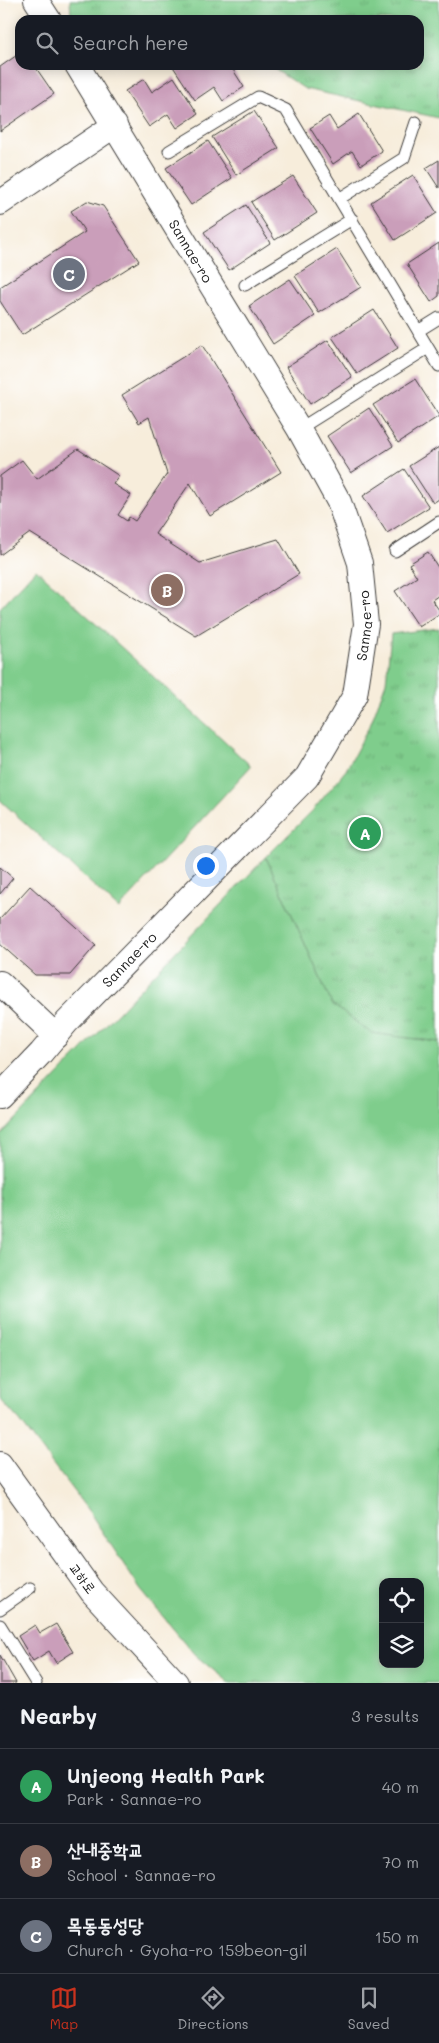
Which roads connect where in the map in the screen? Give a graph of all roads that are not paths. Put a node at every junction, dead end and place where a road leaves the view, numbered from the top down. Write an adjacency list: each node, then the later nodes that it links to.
1 (36, 0): 2 (street)
2 (46, 15)
3 (80, 70): 5 (street, Sannae-ro)
4 (416, 122): 7 (lane)
5 (115, 125): 8 (street); 15 (street, Sannae-ro)
6 (169, 151): 7 (lane)
7 (339, 199): 9 (lane)
8 (0, 203)
9 (352, 219): 10 (lane); 12 (lane)
10 (245, 285)
11 (439, 318): 12 (lane)
12 (418, 331): 13 (lane)
13 (428, 348): 14 (lane); 15 (lane)
14 (439, 366)
15 (299, 429): 19 (street, Sannae-ro)
16 (439, 522): 17 (lane)
17 (394, 551)
18 (0, 983): 19 (street)
19 (56, 1036): 20 (street, Sannae-ro)
20 (0, 1096)
21 (0, 1464): 26 (street, 교하로)
22 (30, 1588): 23 (lane)
23 (0, 1609)
24 (0, 1625): 25 (lane)
25 (36, 1683)
26 (176, 1683)

